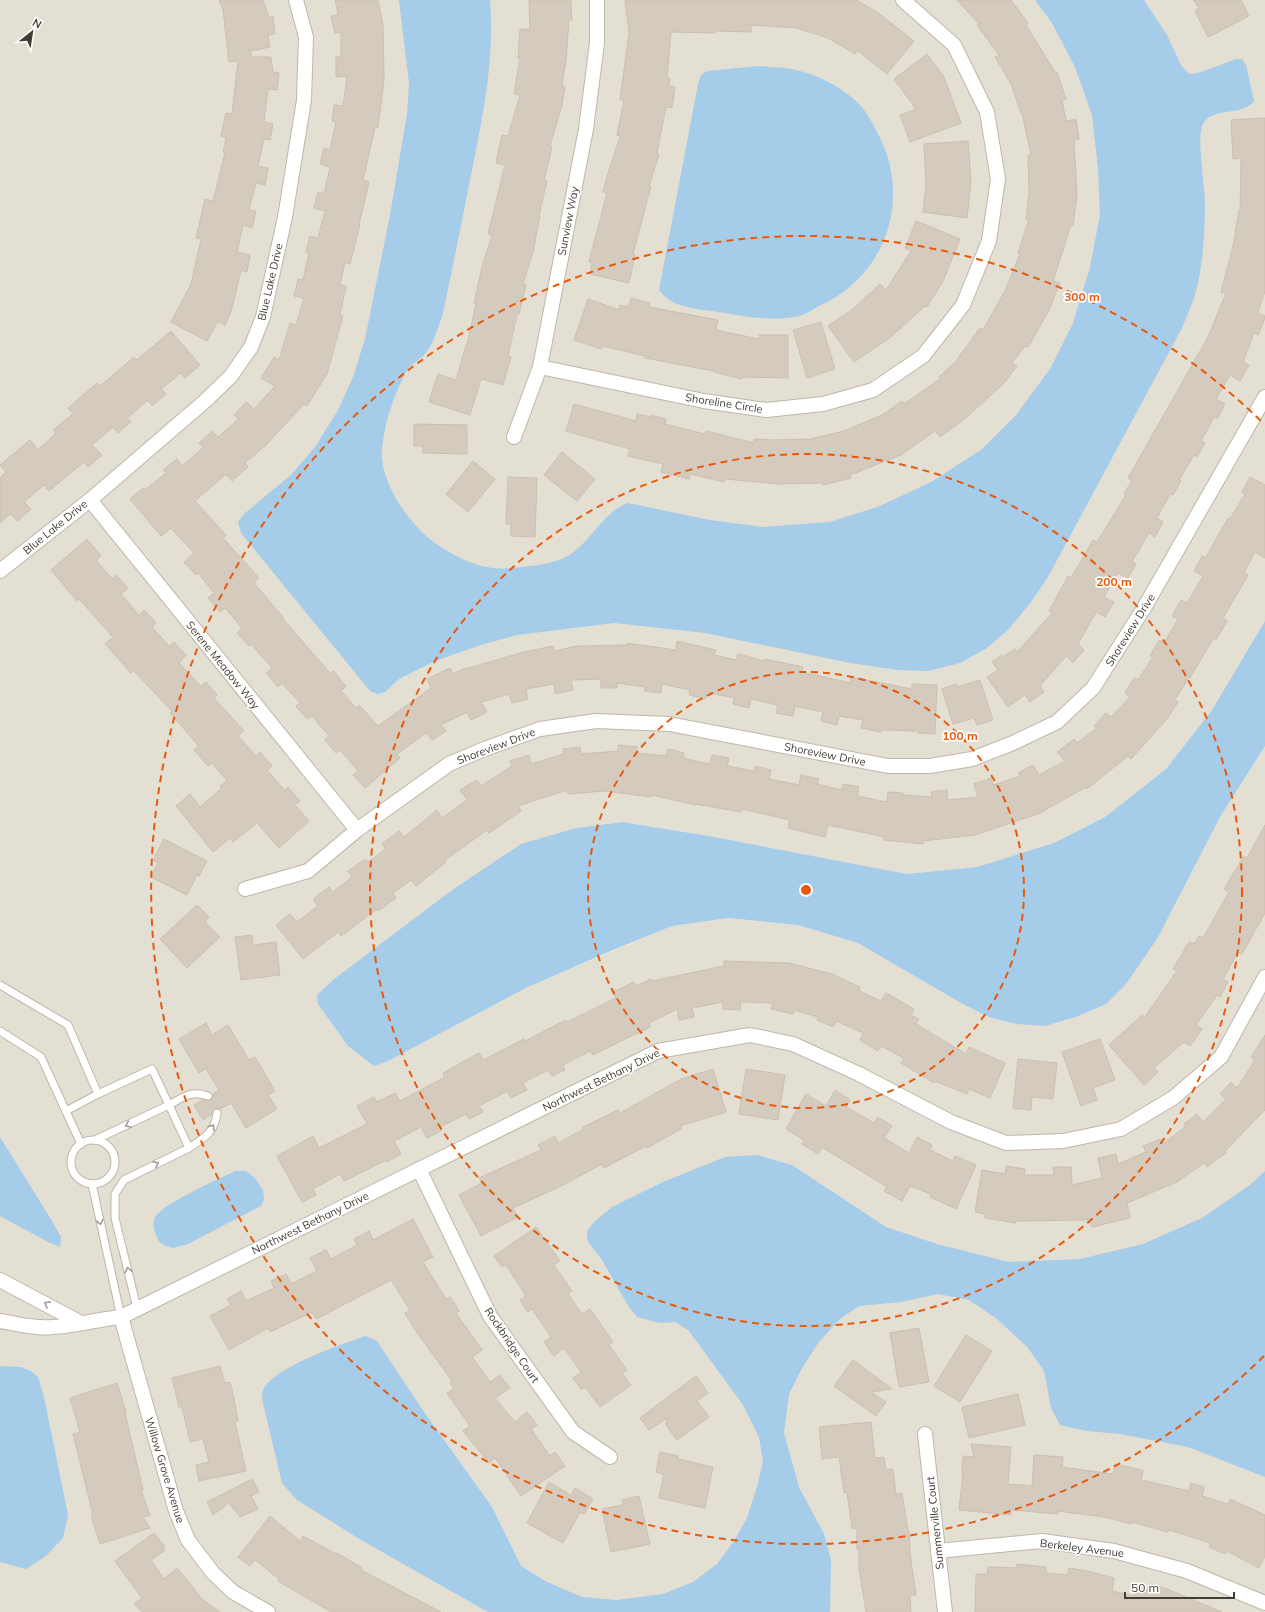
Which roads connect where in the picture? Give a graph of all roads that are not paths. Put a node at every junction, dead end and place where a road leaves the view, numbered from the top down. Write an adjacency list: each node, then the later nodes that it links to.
1 (296, 0): 7 (street, Blue Lake Drive)
2 (598, 0): 4 (street, Sunview Way)
3 (903, 0): 4 (street, Shoreline Circle)
4 (540, 367): 6 (street, Sunview Way)
5 (1265, 397): 9 (street, Shoreview Drive)
6 (514, 437)
7 (90, 500): 8 (street, Blue Lake Drive); 9 (street, Serene Meadow Way)
8 (0, 571)
9 (357, 830): 10 (street, Shoreview Drive)
10 (245, 889)
11 (1265, 977): 22 (street, Northwest Bethany Drive)
12 (0, 985): 14 (lane)
13 (0, 1031): 17 (lane)
14 (98, 1094): 16 (lane); 17 (lane)
15 (208, 1096): 16 (lane)
16 (169, 1105): 19 (lane, one-way to 19); 21 (lane)
17 (66, 1110): 20 (lane)
18 (217, 1113): 21 (lane, one-way to 18)
19 (95, 1140): 20 (lane); 23 (lane)
20 (81, 1144): 25 (lane)
21 (189, 1148): 24 (lane, one-way to 21)
22 (418, 1169): 27 (street, Northwest Bethany Drive); 32 (street, Rockbridge Court)
23 (111, 1175): 24 (lane); 25 (lane)
24 (124, 1180): 27 (lane, one-way to 24)
25 (92, 1184): 28 (lane, one-way to 28)
26 (0, 1280): 30 (street, one-way to 26)
27 (137, 1308): 28 (street, Northwest Bethany Drive)
28 (121, 1317): 30 (street, Northwest Bethany Drive); 35 (street, Willow Grove Avenue)
29 (0, 1321): 30 (street, Northwest Bethany Drive)
30 (81, 1323)
31 (925, 1434): 33 (street, Summerville Court)
32 (610, 1457)
33 (938, 1551): 34 (street, Berkeley Avenue); 36 (street, Summerville Court)
34 (1265, 1603)
35 (268, 1612)
36 (945, 1612)

